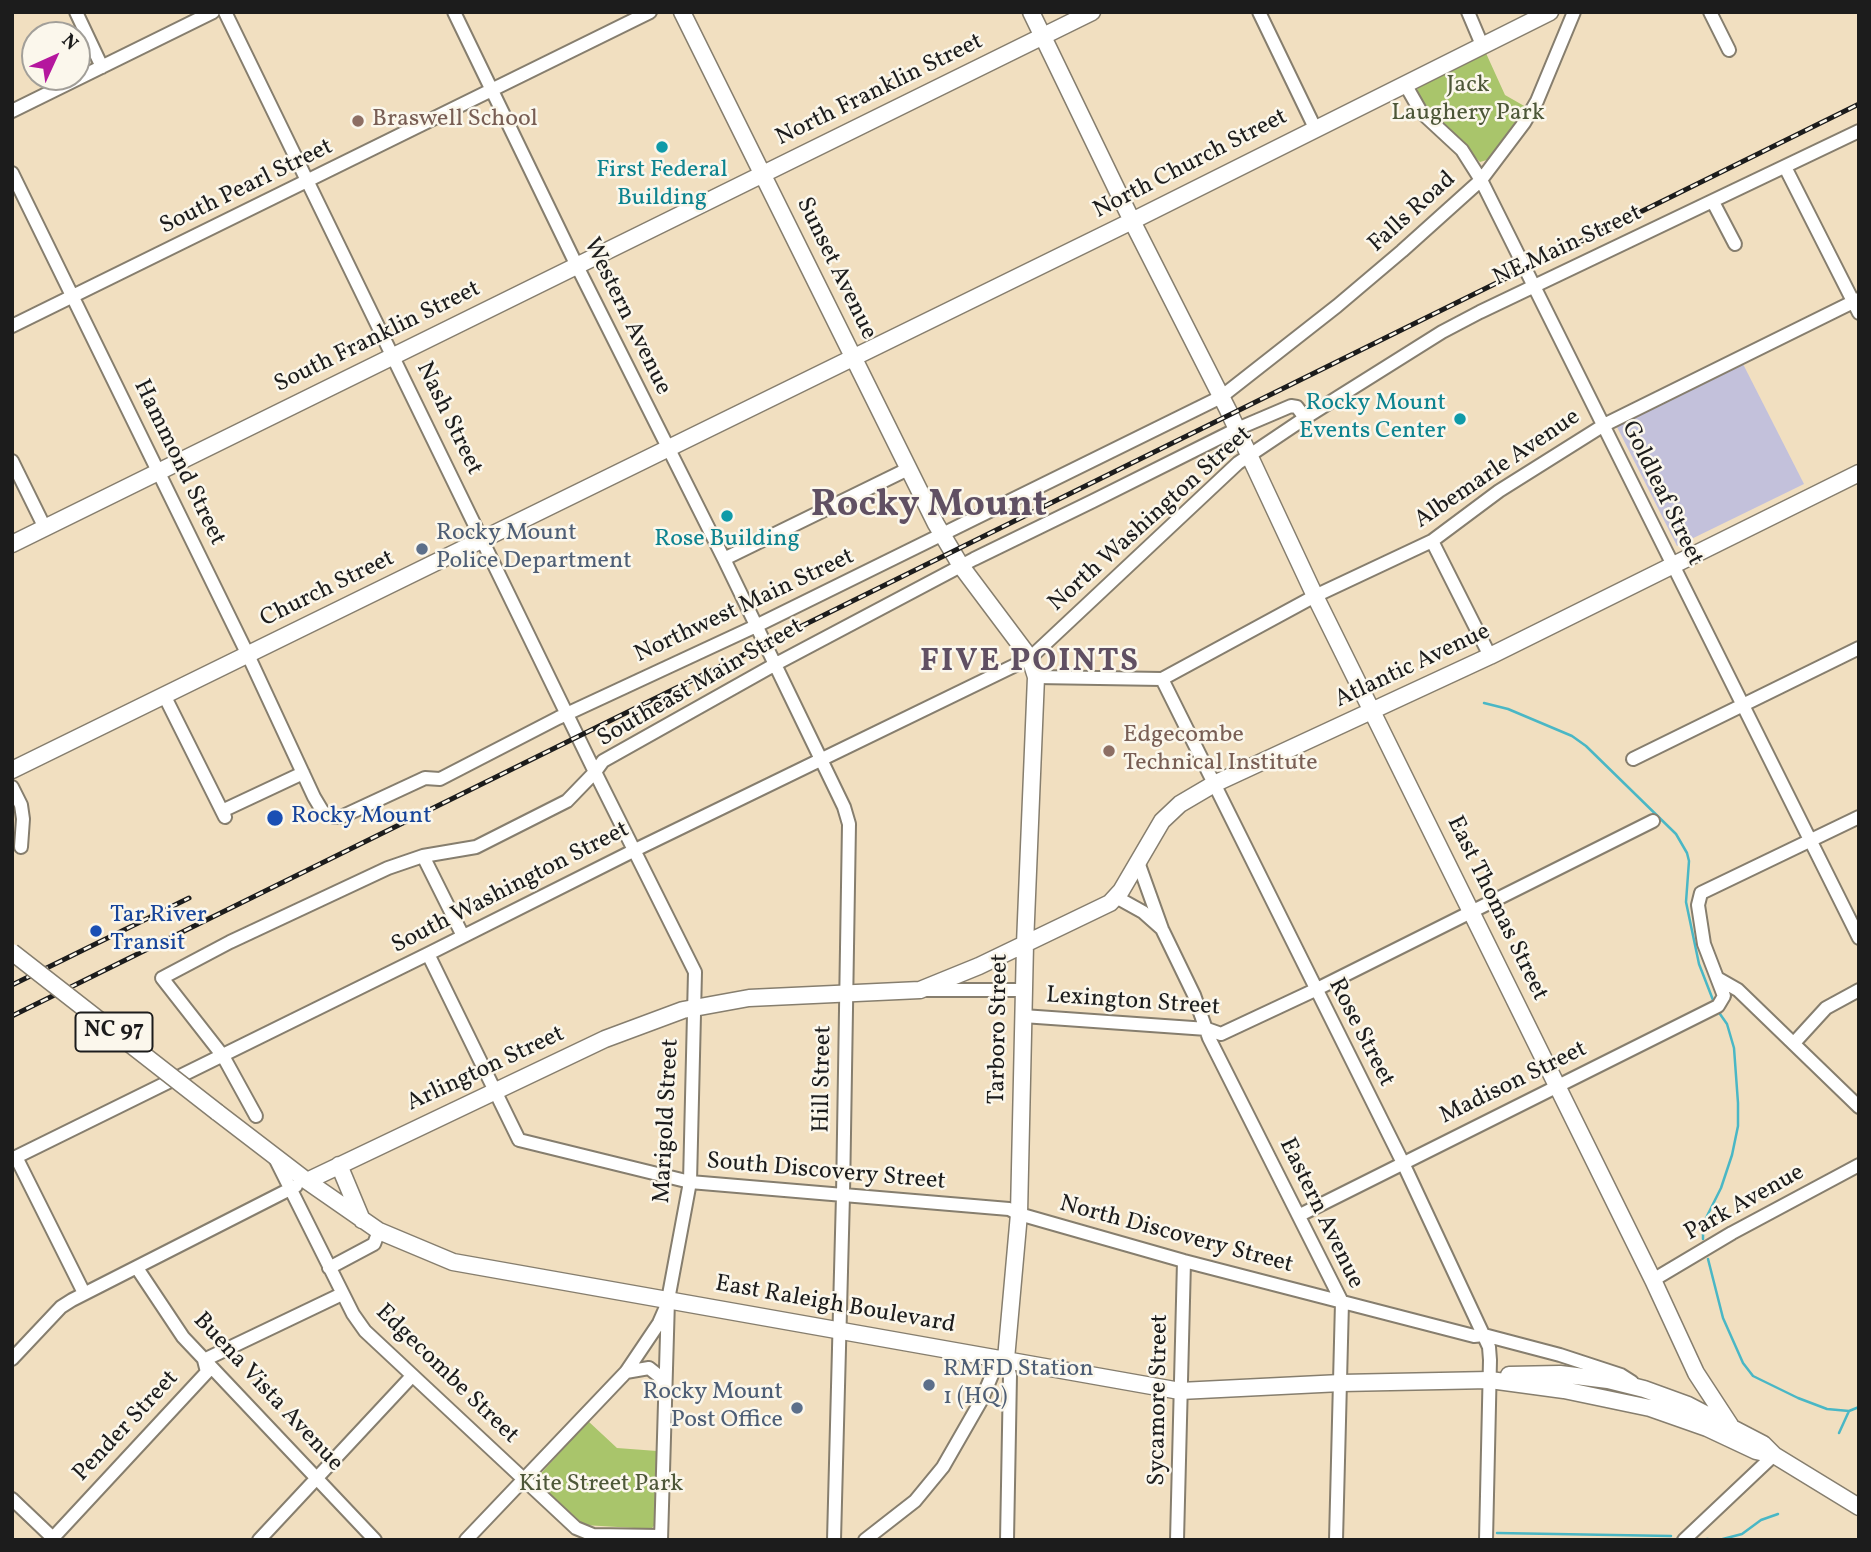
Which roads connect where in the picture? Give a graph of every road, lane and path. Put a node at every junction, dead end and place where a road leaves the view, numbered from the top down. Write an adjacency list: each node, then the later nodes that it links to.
1 (76, 12): 17 (street)
2 (213, 12): 17 (street)
3 (225, 12): 27 (street, Nash Street)
4 (454, 12): 19 (street, Western Avenue)
5 (650, 12): 19 (street, South Pearl Street)
6 (681, 12): 25 (main road, Sunset Avenue)
7 (1031, 12): 14 (main road, East Thomas Street)
8 (1092, 12): 14 (main road, North Franklin Street)
9 (1259, 12): 21 (street)
10 (1468, 12): 15 (street)
11 (1550, 12): 15 (main road, North Church Street)
12 (1574, 12): 26 (street, Falls Road)
13 (1710, 12): 16 (street)
14 (1043, 36): 25 (main road, North Franklin Street); 29 (main road, East Thomas Street)
15 (1482, 45): 18 (main road, North Church Street)
16 (1729, 50)
17 (102, 67): 20 (street)
18 (1405, 84): 21 (main road, North Church Street); 26 (street, Goldleaf Street)
19 (492, 90): 27 (street, South Pearl Street); 31 (street, Western Avenue)
20 (12, 111)
21 (1315, 128): 29 (main road, North Church Street)
22 (1859, 131): 23 (street, NE Main Street)
23 (1785, 167): 28 (street, NE Main Street); 34 (street)
24 (12, 173): 33 (street, Hammond Street)
25 (764, 174): 31 (main road, South Franklin Street); 37 (main road, Sunset Avenue)
26 (1481, 180): 32 (street, Goldleaf Street); 38 (street, Falls Road)
27 (307, 182): 33 (street, South Pearl Street); 36 (street, Nash Street)
28 (1713, 202): 30 (street); 32 (street, NE Main Street)
29 (1132, 221): 37 (main road, North Church Street); 38 (main road, East Thomas Street)
30 (1735, 244)
31 (577, 266): 36 (main road, South Franklin Street); 42 (street, Western Avenue)
32 (1534, 287): 39 (street, NE Main Street); 40 (street, Goldleaf Street)
33 (73, 296): 35 (street, South Pearl Street); 46 (street, Hammond Street)
34 (1857, 305): 40 (street, Albemarle Avenue)
35 (12, 326)
36 (394, 356): 46 (main road, South Franklin Street); 49 (street, Nash Street)
37 (852, 356): 42 (main road, Church Street); 45 (main road, Sunset Avenue)
38 (1225, 403): 41 (main road, East Thomas Street); 50 (street, Northwest Main Street)
39 (1305, 418): 41 (street, Southeast Main Street); 43 (street, North Washington Street)
40 (1604, 425): 51 (street, Albemarle Avenue); 55 (street, Goldleaf Street)
41 (1237, 429): 43 (main road, East Thomas Street); 54 (street, Southeast Main Street)
42 (669, 448): 49 (main road, Church Street); 53 (street, Western Avenue)
43 (1249, 454): 56 (main road, East Thomas Street); 62 (street, North Washington Street)
44 (12, 461): 48 (street)
45 (908, 469): 50 (main road, Sunset Avenue); 53 (street)
46 (159, 471): 48 (main road, South Franklin Street); 60 (street, Hammond Street)
47 (1859, 473): 55 (main road, Atlantic Avenue)
48 (45, 528): 52 (main road, South Franklin Street)
49 (483, 538): 60 (main road, Church Street); 69 (street, Nash Street)
50 (946, 540): 54 (main road, Tarboro Street); 57 (street, Northwest Main Street)
51 (1432, 541): 56 (street, Albemarle Avenue); 61 (street)
52 (12, 544)
53 (724, 559): 57 (street, Western Avenue)
54 (961, 566): 62 (main road, Tarboro Street); 63 (street, Southeast Main Street)
55 (1672, 566): 61 (main road, Atlantic Avenue); 67 (street, Goldleaf Street)
56 (1315, 596): 65 (street, Albemarle Avenue); 68 (main road, East Thomas Street)
57 (756, 626): 58 (street, Western Avenue); 69 (street, Northwest Main Street)
58 (762, 639): 63 (street, Hill Street)
59 (1859, 648): 67 (street)
60 (248, 655): 66 (main road, Church Street); 75 (street, Hammond Street)
61 (1490, 656): 68 (main road, Atlantic Avenue)
62 (1030, 658): 64 (main road, Tarboro Street); 72 (street, South Washington Street)
63 (774, 665): 72 (street, Hill Street); 74 (street, Southeast Main Street)
64 (1036, 677): 65 (street); 90 (main road, Tarboro Street)
65 (1162, 679): 76 (street, Rose Street)
66 (165, 697): 73 (main road, Church Street); 75 (street)
67 (1742, 706): 71 (street); 80 (street, Goldleaf Street)
68 (1372, 710): 76 (main road, Atlantic Avenue); 86 (main road, East Thomas Street)
69 (568, 714): 70 (street, Nash Street); 75 (street, Northwest Main Street)
70 (576, 732): 74 (street, Marigold Street)
71 (1633, 759)
72 (821, 760): 82 (street, South Washington Street); 98 (street, Hill Street)
73 (12, 771)
74 (595, 772): 82 (street, Marigold Street); 83 (street, Southeast Main Street)
75 (303, 773)
76 (1214, 784): 84 (main road, Atlantic Avenue); 96 (street, Rose Street)
77 (12, 787): 81 (street)
78 (1859, 817): 80 (street)
79 (1653, 821): 86 (street, Lexington Street)
80 (1810, 841): 89 (street, Goldleaf Street); 93 (street)
81 (21, 847)
82 (635, 849): 88 (street, South Washington Street); 99 (street, Marigold Street)
83 (422, 856): 88 (street); 103 (street, Southeast Main Street)
84 (1138, 863): 85 (main road, Atlantic Avenue); 87 (street, Eastern Avenue)
85 (1116, 897): 87 (street); 90 (main road, Atlantic Avenue)
86 (1471, 910): 96 (street, Lexington Street); 104 (main road, East Thomas Street)
87 (1162, 929): 101 (street, Eastern Avenue)
88 (463, 936): 92 (street, South Washington Street)
89 (1859, 938)
90 (1025, 944): 94 (main road, Arlington Street); 95 (main road, Tarboro Street)
91 (12, 952): 108 (main road, East Raleigh Boulevard / NC 97, bridge)
92 (428, 954): 103 (street, South Washington Street); 105 (street, South Discovery Street)
93 (1717, 978): 102 (street); 104 (street, Madison Street)
94 (920, 990): 95 (street); 98 (main road, Arlington Street)
95 (1024, 990): 100 (main road, Tarboro Street)
96 (1315, 990): 101 (street, Lexington Street); 110 (street, Rose Street)
97 (1859, 990): 102 (street)
98 (846, 993): 99 (main road, Arlington Street); 116 (street, Hill Street)
99 (695, 1007): 105 (main road, Arlington Street); 114 (street, Marigold Street)
100 (1023, 1016): 101 (street, Lexington Street); 117 (main road, Tarboro Street)
101 (1207, 1030): 118 (street, Eastern Avenue)
102 (1794, 1043): 106 (street)
103 (223, 1056): 107 (street); 109 (street, South Washington Street)
104 (1557, 1085): 110 (street, Madison Street); 124 (main road, East Thomas Street)
105 (495, 1092): 111 (main road, Arlington Street); 114 (street, South Discovery Street)
106 (1859, 1107)
107 (256, 1116)
108 (274, 1156): 113 (main road, East Raleigh Boulevard / NC 97); 115 (street, Edgecombe Street)
109 (14, 1158): 125 (street)
110 (1403, 1163): 118 (street, Madison Street); 130 (street, Rose Street)
111 (339, 1165): 113 (main road, Arlington Street); 119 (main road)
112 (1859, 1165): 124 (street, Park Avenue)
113 (307, 1181): 115 (street, Arlington Street); 119 (main road, East Raleigh Boulevard)
114 (690, 1182): 116 (street, South Discovery Street); 127 (street, Marigold Street)
115 (290, 1189): 122 (street, Arlington Street); 123 (street, Edgecombe Street)
116 (844, 1195): 117 (street, South Discovery Street); 129 (street, Hill Street)
117 (1018, 1214): 121 (street, North Discovery Street); 132 (main road, Tarboro Street)
118 (1300, 1215): 128 (street, Eastern Avenue)
119 (362, 1220): 120 (main road, East Raleigh Boulevard)
120 (379, 1231): 123 (street); 127 (main road, East Raleigh Boulevard)
121 (1184, 1261): 128 (street, North Discovery Street); 141 (street, Sycamore Street)
122 (137, 1268): 125 (street, Arlington Street); 133 (street, Buena Vista Avenue)
123 (329, 1268): 126 (street, Edgecombe Street)
124 (1653, 1280): 135 (main road, East Thomas Street)
125 (84, 1293): 131 (street, Arlington Street)
126 (342, 1294): 133 (street, Pender Street); 136 (street, Edgecombe Street)
127 (668, 1300): 129 (main road, East Raleigh Boulevard); 134 (street); 140 (street, Marigold Street)
128 (1342, 1302): 130 (street, North Discovery Street); 138 (street, Eastern Avenue)
129 (840, 1331): 132 (main road, East Raleigh Boulevard); 155 (street, Hill Street)
130 (1484, 1335): 137 (street, Rose Street); 139 (street, North Discovery Street)
131 (12, 1359)
132 (1006, 1359): 141 (main road, East Raleigh Boulevard); 156 (street); 157 (street, Tarboro Street)
133 (204, 1360): 146 (street, Buena Vista Avenue); 151 (street, Pender Street)
134 (626, 1372): 140 (street); 147 (street)
135 (1696, 1373): 142 (main road); 144 (main road, East Thomas Street)
136 (412, 1376): 146 (street); 147 (street, Edgecombe Street)
137 (1490, 1380): 138 (main road, East Raleigh Boulevard); 139 (main road, East Raleigh Boulevard); 143 (main road, East Raleigh Boulevard); 160 (street, Rose Street)
138 (1341, 1383): 141 (main road, East Raleigh Boulevard); 159 (street, Eastern Avenue)
139 (1644, 1389): 142 (main road, East Raleigh Boulevard)
140 (666, 1390): 150 (street, Marigold Street)
141 (1180, 1391): 158 (street, Sycamore Street)
142 (1686, 1404): 143 (main road); 144 (main road, East Raleigh Boulevard)
143 (1650, 1408): 145 (main road, East Raleigh Boulevard)
144 (1730, 1425): 145 (main road, East Raleigh Boulevard)
145 (1774, 1455): 149 (main road, East Raleigh Boulevard); 161 (street)
146 (317, 1478): 152 (street); 153 (street, Buena Vista Avenue)
147 (523, 1478): 150 (street, Edgecombe Street); 154 (street)
148 (12, 1499): 151 (street)
149 (1858, 1505)
150 (661, 1538)
151 (53, 1539)
152 (259, 1540)
153 (375, 1540)
154 (466, 1540)
155 (834, 1540)
156 (865, 1540)
157 (1007, 1540)
158 (1177, 1540)
159 (1336, 1540)
160 (1486, 1540)
161 (1684, 1540)

